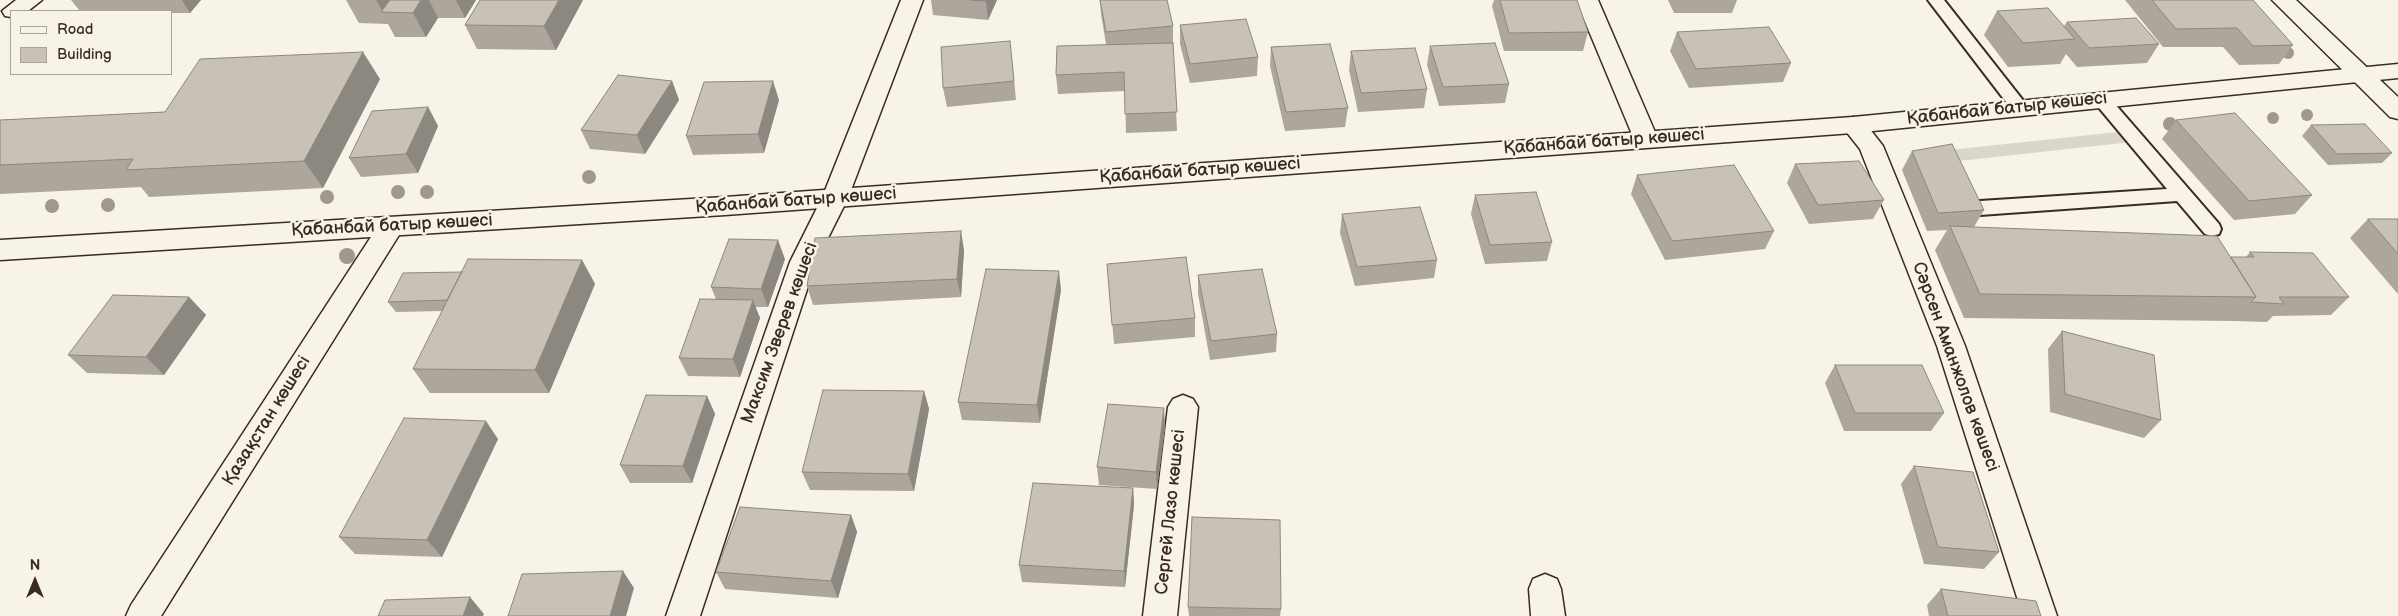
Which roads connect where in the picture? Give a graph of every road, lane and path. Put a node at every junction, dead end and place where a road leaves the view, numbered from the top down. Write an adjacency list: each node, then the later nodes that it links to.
1 (31, 0): 6 (street)
2 (912, 0): 15 (street, Максим Зверев көшесі)
3 (1587, 0): 13 (street)
4 (1936, 0): 10 (lane)
5 (2283, 0): 8 (street)
6 (15, 10)
7 (2398, 71): 8 (street, Қабанбай батыр көшесі)
8 (2360, 73): 9 (street, Қабанбай батыр көшесі); 11 (street)
9 (2101, 99): 10 (street, Қабанбай батыр көшесі); 14 (lane)
10 (2019, 107): 12 (street, Қабанбай батыр көшесі)
11 (2398, 111)
12 (1854, 125): 13 (street, Қабанбай батыр көшесі); 24 (street, Сәрсен Аманжолов көшесі)
13 (1646, 139): 15 (street, Қабанбай батыр көшесі)
14 (2183, 194): 16 (lane); 18 (lane)
15 (835, 198): 17 (street, Қабанбай батыр көшесі); 22 (street, Максим Зверев көшесі)
16 (1980, 208)
17 (391, 227): 19 (street, Қабанбай батыр көшесі); 21 (street, Қазақстан көшесі)
18 (2212, 229)
19 (0, 250)
20 (1183, 407): 23 (street, Сергей Лазо көшесі)
21 (143, 616)
22 (683, 616)
23 (1160, 616)
24 (2040, 616)

